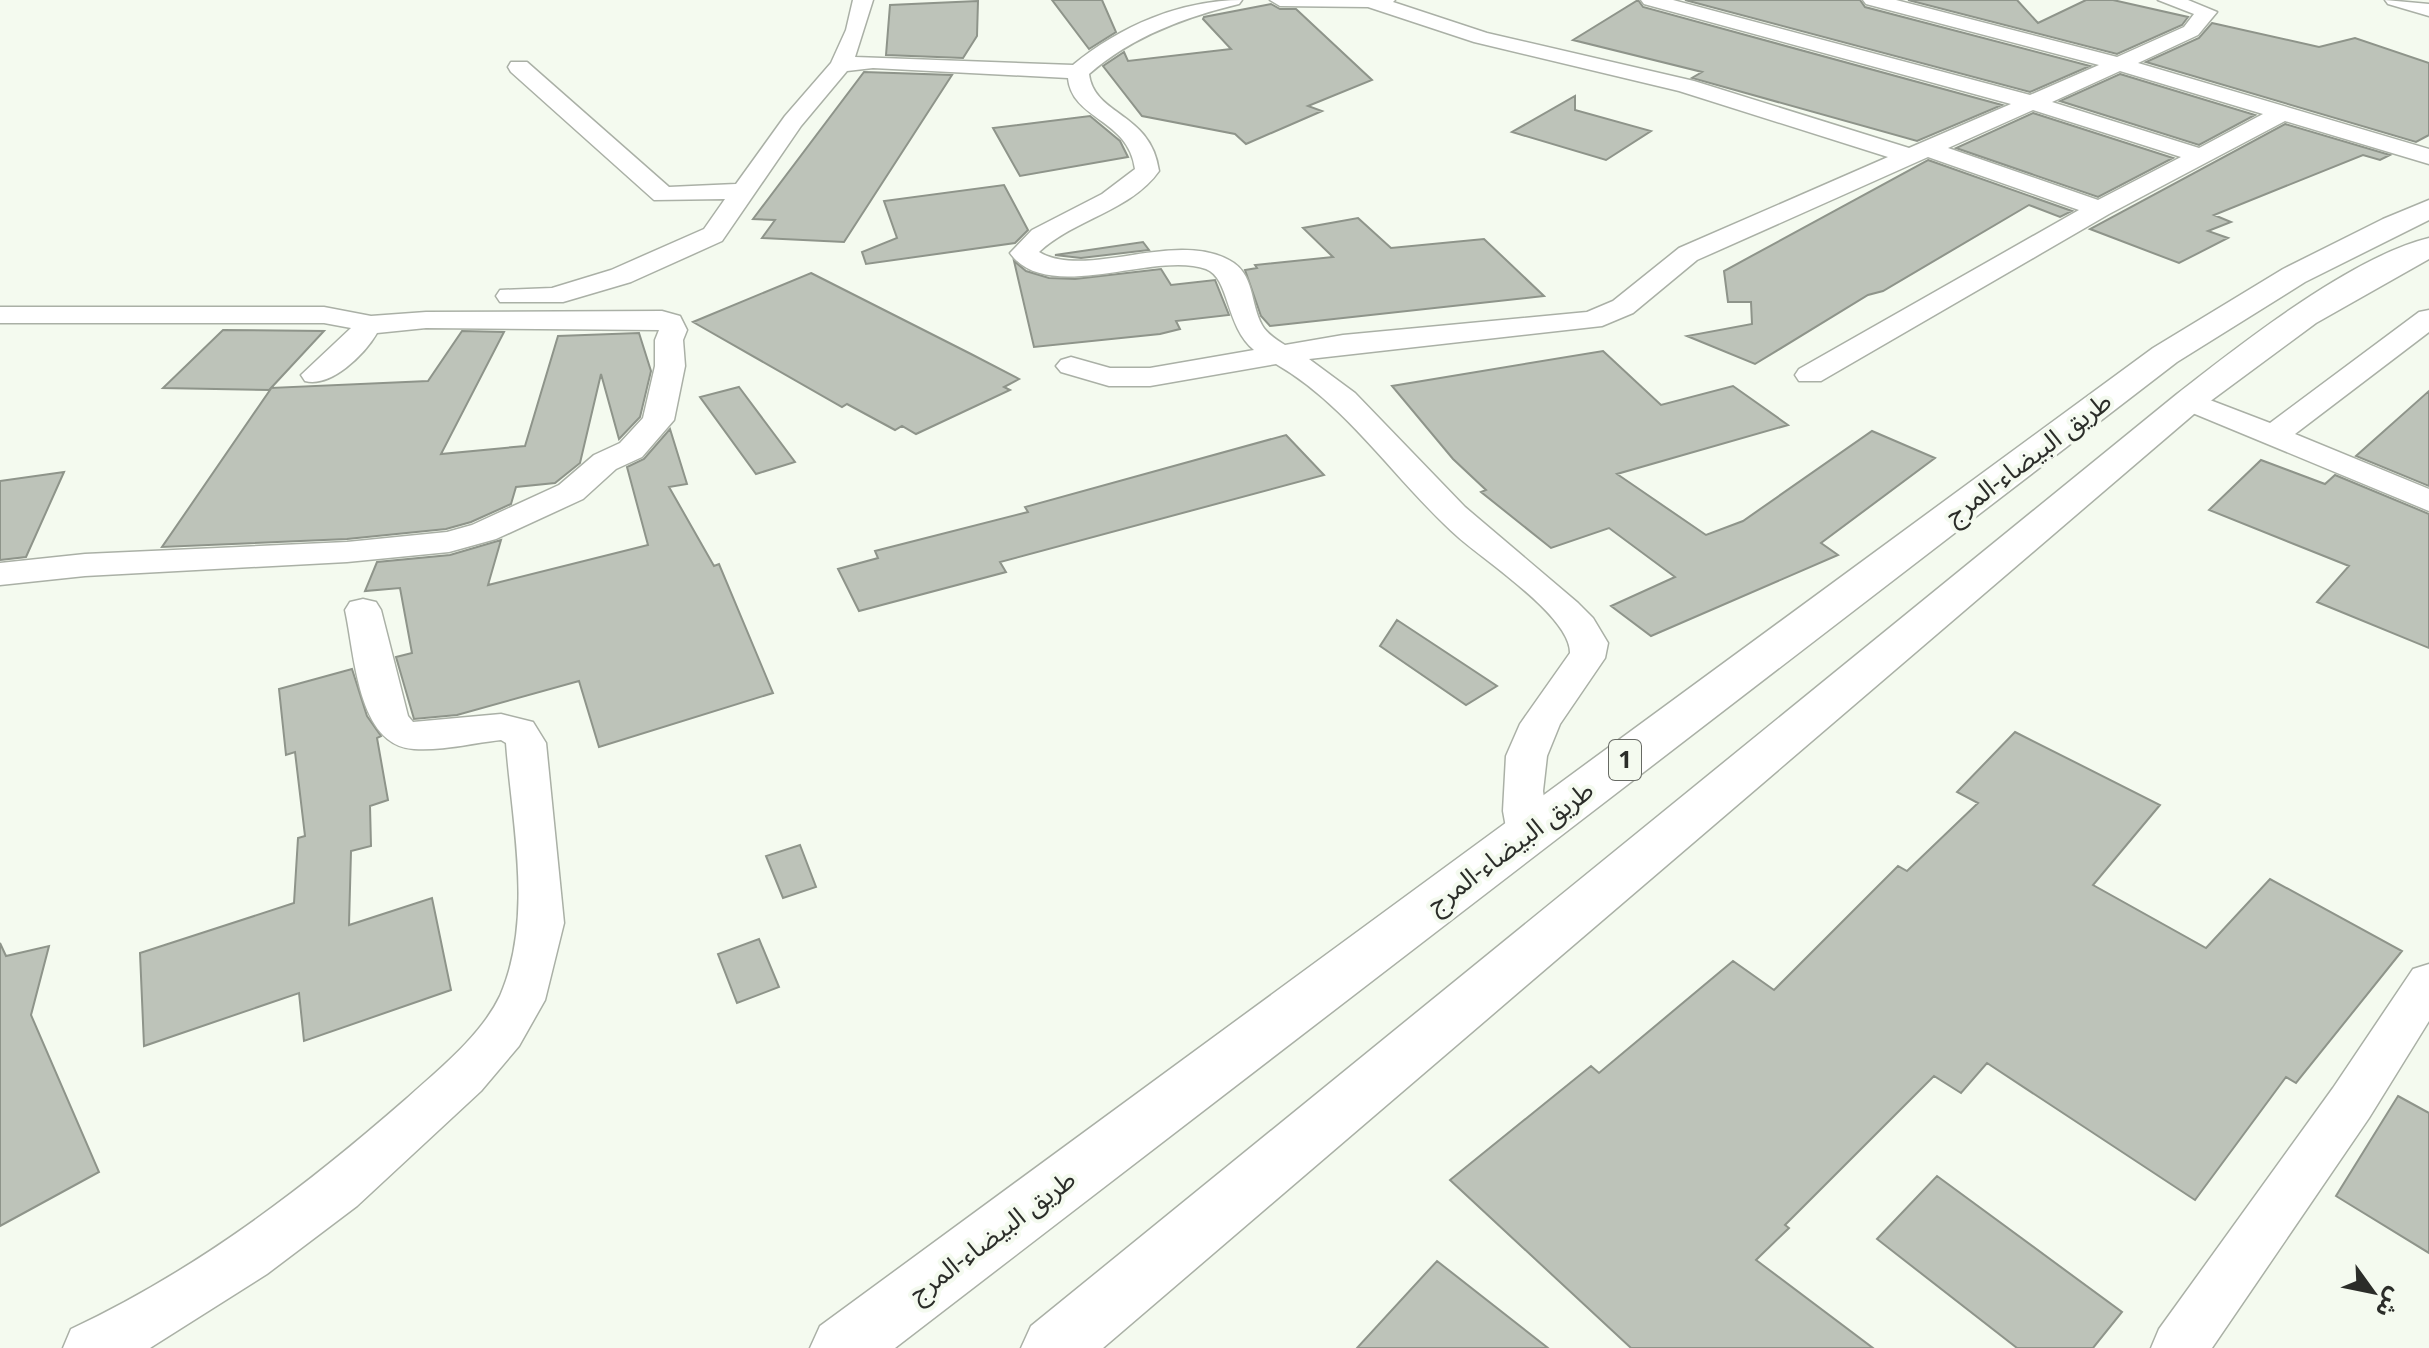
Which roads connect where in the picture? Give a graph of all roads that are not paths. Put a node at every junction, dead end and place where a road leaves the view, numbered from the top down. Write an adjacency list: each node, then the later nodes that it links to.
1 (863, 0): 11 (street)
2 (1232, 0): 13 (street)
3 (1280, 0): 8 (street)
4 (1651, 0): 14 (street)
5 (1873, 0): 10 (street)
6 (2168, 0): 10 (street)
7 (2395, 0): 9 (street)
8 (1378, 1): 16 (street)
9 (2429, 10)
10 (2119, 64): 14 (street); 15 (street)
11 (841, 65): 13 (street); 19 (street)
12 (519, 67): 19 (street)
13 (1078, 72): 27 (street)
14 (2034, 103): 16 (street); 17 (street)
15 (2285, 112): 17 (street); 18 (street)
16 (1918, 152): 20 (street); 27 (street)
17 (2201, 156): 20 (street)
18 (2429, 157)
19 (743, 191): 24 (street)
20 (2100, 209): 30 (street)
21 (2429, 209): 36 (highway, طريق البيضاء-المرج / 1)
22 (2429, 247): 31 (highway)
23 (0, 300): 24 (street)
24 (377, 307): 25 (street); 29 (street); 34 (street)
25 (0, 315)
26 (2429, 318): 32 (street)
27 (1283, 353): 28 (street); 36 (street)
28 (1071, 366)
29 (316, 375)
30 (1810, 375)
31 (2189, 401): 32 (street); 40 (highway)
32 (2273, 436): 33 (street)
33 (2429, 501)
34 (0, 574)
35 (363, 610): 38 (street)
36 (1528, 833): 39 (highway, طريق البيضاء-المرج / 1)
37 (2429, 982): 41 (street)
38 (91, 1348)
39 (843, 1348)
40 (1054, 1348)
41 (2179, 1348)

